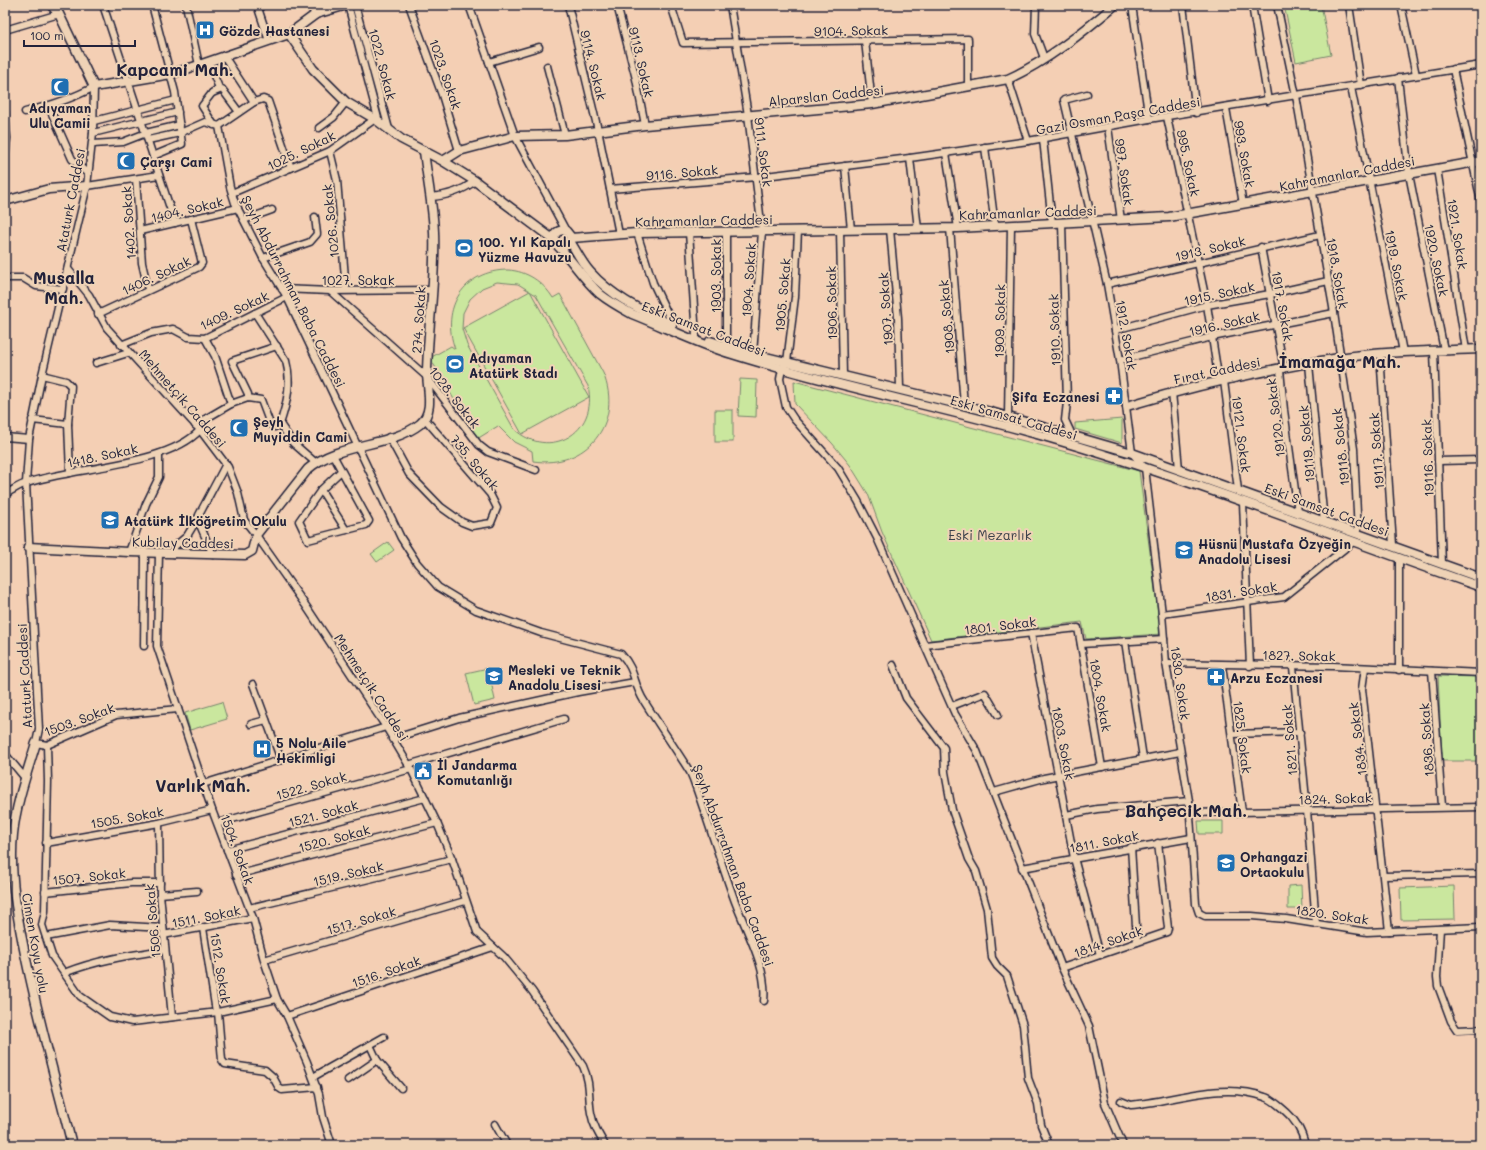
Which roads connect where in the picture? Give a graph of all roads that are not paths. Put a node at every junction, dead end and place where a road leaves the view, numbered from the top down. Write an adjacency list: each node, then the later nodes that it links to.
1 (52, 5): 24 (street)
2 (60, 5): 24 (street)
3 (103, 5): 43 (street)
4 (152, 5): 39 (street)
5 (186, 5): 36 (street)
6 (257, 5): 28 (street)
7 (311, 5): 25 (street)
8 (347, 5): 25 (street); 69 (street, 1022. Sokak)
9 (355, 5): 75 (street, 1022. Sokak)
10 (409, 5): 88 (street, 1023. Sokak)
11 (469, 5): 34 (street)
12 (568, 5): 76 (street, 9114. Sokak)
13 (617, 5): 71 (street, 9113. Sokak)
14 (671, 5): 30 (street, 9104. Sokak)
15 (730, 5): 30 (street, 9111. Sokak)
16 (1036, 5): 33 (street)
17 (1115, 5): 33 (street, Alparslan Caddesi)
18 (1132, 5): 66 (street)
19 (1183, 5): 63 (street)
20 (1252, 5): 52 (street)
21 (1277, 5): 50 (street, 1918. Sokak)
22 (1349, 5): 44 (street)
23 (1401, 5): 40 (street)
24 (59, 14): 26 (street); 45 (street)
25 (316, 14): 27 (street)
26 (5, 30)
27 (289, 34): 28 (street); 54 (street, Eski Samsat Caddesi)
28 (269, 41): 32 (street)
29 (865, 41): 30 (street, 9104. Sokak); 46 (street, 9104. Sokak); 55 (street)
30 (735, 44): 64 (street, 9111. Sokak)
31 (539, 47): 34 (street)
32 (224, 56): 36 (street); 53 (street)
33 (1044, 58): 42 (street, Alparslan Caddesi)
34 (489, 62): 82 (street)
35 (1481, 65): 38 (street, Gazi Osman Paşa Caddesi)
36 (199, 66): 39 (street); 48 (street)
37 (547, 66): 81 (street)
38 (1453, 69): 40 (street, Gazi Osman Paşa Caddesi); 96 (street)
39 (171, 74): 43 (street); 51 (street)
40 (1416, 75): 41 (street, Gazi Osman Paşa Caddesi)
41 (1398, 78): 44 (street, Gazi Osman Paşa Caddesi); 101 (street, 1920. Sokak)
42 (1008, 79): 46 (street, Alparslan Caddesi); 85 (street)
43 (128, 82): 45 (street); 58 (street)
44 (1361, 85): 47 (street, Gazi Osman Paşa Caddesi)
45 (94, 87): 56 (street); 67 (street, Ataturk Caddesi)
46 (968, 87): 55 (street, Alparslan Caddesi)
47 (1351, 87): 50 (street, Gazi Osman Paşa Caddesi); 106 (street, 1919. Sokak)
48 (212, 93): 62 (street); 72 (street)
49 (1087, 94): 80 (street, 1912. Sokak)
50 (1296, 96): 52 (street, Gazi Osman Paşa Caddesi); 109 (street, 1918. Sokak)
51 (176, 100): 58 (street); 61 (street)
52 (1268, 101): 57 (street, Gazi Osman Paşa Caddesi)
53 (254, 102): 62 (street); 98 (street)
54 (346, 102): 69 (street, Eski Samsat Caddesi); 74 (street)
55 (872, 104): 64 (street, Alparslan Caddesi)
56 (49, 107): 60 (street); 100 (street)
57 (1226, 108): 63 (street, Gazi Osman Paşa Caddesi); 114 (street, 993. Sokak)
58 (139, 110): 67 (street); 68 (street)
59 (5, 112): 94 (street)
60 (25, 112)
61 (178, 112): 68 (street); 70 (street)
62 (238, 112): 72 (street)
63 (1196, 113): 65 (street, Gazi Osman Paşa Caddesi)
64 (748, 115): 71 (street, Alparslan Caddesi); 103 (street, 9111. Sokak)
65 (1167, 117): 66 (street, Gazi Osman Paşa Caddesi); 117 (street, 995. Sokak)
66 (1149, 119): 73 (street, Gazi Osman Paşa Caddesi)
67 (94, 120): 77 (street, Ataturk Caddesi)
68 (142, 120): 77 (street); 78 (street)
69 (377, 121): 75 (street, Eski Samsat Caddesi); 89 (street, 1025. Sokak)
70 (180, 125): 78 (street); 79 (street)
71 (645, 125): 76 (street, Alparslan Caddesi)
72 (217, 126): 79 (street); 110 (street, Şeyh Abdurrahman Baba Caddesi)
73 (1108, 127): 80 (street, Gazi Osman Paşa Caddesi); 121 (street, 997. Sokak)
74 (319, 128)
75 (389, 129): 90 (street, Eski Samsat Caddesi)
76 (598, 130): 81 (street, Alparslan Caddesi); 108 (street, 9114. Sokak)
77 (93, 133): 86 (street, Ataturk Caddesi)
78 (146, 133): 84 (street); 86 (street)
79 (180, 133): 84 (street); 92 (street)
80 (1072, 134): 83 (street, Gazi Osman Paşa Caddesi); 122 (street, 1912. Sokak)
81 (565, 135): 82 (street, Alparslan Caddesi)
82 (515, 136): 88 (street, Alparslan Caddesi); 135 (street)
83 (1043, 139): 85 (street, Gazi Osman Paşa Caddesi); 124 (street)
84 (148, 140): 92 (street)
85 (1028, 141): 87 (street, Gazi Osman Paşa Caddesi)
86 (92, 144): 100 (street, Ataturk Caddesi)
87 (986, 147): 91 (street, Gazi Osman Paşa Caddesi); 127 (street)
88 (459, 150): 95 (street)
89 (330, 151): 98 (street, 1025. Sokak); 154 (street, 1026. Sokak)
90 (424, 151): 95 (street, Eski Samsat Caddesi); 111 (street, 274. Sokak)
91 (946, 153): 93 (street, Gazi Osman Paşa Caddesi); 128 (street, 1908. Sokak)
92 (153, 156): 102 (street)
93 (910, 158): 97 (street, Gazi Osman Paşa Caddesi); 130 (street)
94 (5, 159)
95 (443, 161): 105 (street, Eski Samsat Caddesi)
96 (1477, 162): 99 (street, Kahramanlar Caddesi); 113 (street)
97 (845, 166): 103 (street, Gazi Osman Paşa Caddesi); 133 (street)
98 (291, 168): 110 (street, 1025. Sokak)
99 (1436, 169): 101 (street, Kahramanlar Caddesi); 174 (street, 1921. Sokak)
100 (88, 174): 107 (street, Ataturk Caddesi)
101 (1409, 174): 106 (street, Kahramanlar Caddesi); 173 (street, 1920. Sokak)
102 (159, 175): 104 (street); 123 (street)
103 (756, 177): 108 (street, 9116. Sokak); 136 (street, 9111. Sokak)
104 (136, 179): 107 (street); 134 (street, 1402. Sokak)
105 (475, 181): 111 (street); 143 (street, Eski Samsat Caddesi)
106 (1370, 182): 109 (street, Kahramanlar Caddesi); 176 (street, 1919. Sokak)
107 (87, 186): 112 (street); 147 (street, Ataturk Caddesi)
108 (610, 189): 140 (street, 9114. Sokak)
109 (1313, 192): 114 (street, Kahramanlar Caddesi); 141 (street, 1918. Sokak)
110 (232, 193): 115 (street, Şeyh Abdurrahman Baba Caddesi)
111 (430, 197): 155 (street, 274. Sokak)
112 (5, 201)
113 (1481, 202)
114 (1243, 204): 117 (street, Kahramanlar Caddesi)
115 (238, 208): 119 (street, 1404. Sokak); 120 (street, Şeyh Abdurrahman Baba Caddesi)
116 (272, 210): 120 (street)
117 (1189, 215): 121 (street, Kahramanlar Caddesi); 146 (street, 995. Sokak)
118 (315, 217): 145 (street)
119 (191, 219): 123 (street, 1404. Sokak); 153 (street, 1406. Sokak)
120 (244, 220): 145 (street, Şeyh Abdurrahman Baba Caddesi)
121 (1121, 220): 122 (street, Kahramanlar Caddesi)
122 (1093, 222): 125 (street, Kahramanlar Caddesi); 150 (street, 1912. Sokak)
123 (175, 223): 134 (street, 1404. Sokak)
124 (1052, 223): 125 (street, Kahramanlar Caddesi); 126 (street, Kahramanlar Caddesi)
125 (1062, 223): 204 (street, 1910. Sokak)
126 (1011, 225): 127 (street, Kahramanlar Caddesi); 197 (street, 1909. Sokak)
127 (995, 226): 128 (street, Kahramanlar Caddesi)
128 (954, 228): 130 (street, Kahramanlar Caddesi); 195 (street, 1908. Sokak)
129 (890, 229): 130 (street, Kahramanlar Caddesi); 133 (street, Kahramanlar Caddesi); 191 (street, 1907. Sokak)
130 (918, 229)
131 (798, 230): 132 (street, Kahramanlar Caddesi); 136 (street, Kahramanlar Caddesi); 182 (street, 1905. Sokak)
132 (840, 230): 133 (street, Kahramanlar Caddesi); 188 (street, 1906. Sokak)
133 (851, 230)
134 (140, 231): 153 (street, 1402. Sokak)
135 (566, 231): 142 (street); 143 (street)
136 (762, 231): 138 (street, Kahramanlar Caddesi); 178 (street, 1904. Sokak)
137 (689, 232): 138 (street, Kahramanlar Caddesi); 139 (street, Kahramanlar Caddesi); 166 (street)
138 (726, 232): 171 (street, 1903. Sokak)
139 (637, 233): 140 (street, Kahramanlar Caddesi); 164 (street)
140 (619, 234): 142 (street, Kahramanlar Caddesi)
141 (1320, 235): 144 (street, 1913. Sokak); 149 (street, 1918. Sokak)
142 (570, 240): 143 (street); 164 (street, Eski Samsat Caddesi)
143 (557, 243): 185 (street, Eski Samsat Caddesi)
144 (1261, 247): 146 (street, 1913. Sokak); 157 (street, 1917. Sokak)
145 (263, 258): 151 (street, Şeyh Abdurrahman Baba Caddesi)
146 (1197, 262): 150 (street, 1913. Sokak); 159 (street, 995. Sokak)
147 (68, 269): 152 (street, Ataturk Caddesi); 162 (street, Mehmetçik Caddesi)
148 (5, 278): 152 (street)
149 (1328, 281): 157 (street, 1915. Sokak); 160 (street, 1918. Sokak)
150 (1107, 284): 165 (street, 1912. Sokak)
151 (282, 288): 156 (street, 1027. Sokak); 158 (street, Şeyh Abdurrahman Baba Caddesi)
152 (63, 289): 187 (street, Ataturk Caddesi)
153 (148, 289): 162 (street, 1406. Sokak)
154 (346, 290): 155 (street, 1027. Sokak); 156 (street, 1027. Sokak)
155 (433, 290): 189 (street, 274. Sokak)
156 (330, 291): 189 (street, 1028. Sokak)
157 (1270, 294): 159 (street, 1915. Sokak); 163 (street, 1917. Sokak)
158 (287, 297): 161 (street, 1409. Sokak); 208 (street, Şeyh Abdurrahman Baba Caddesi)
159 (1207, 305): 165 (street, 1915. Sokak); 167 (street, 19121. Sokak)
160 (1334, 312): 163 (street, 1916. Sokak); 180 (street, 1918. Sokak)
161 (255, 313): 168 (street, 1409. Sokak); 170 (street)
162 (98, 314): 169 (street, Mehmetçik Caddesi)
163 (1276, 323): 167 (street, 1916. Sokak); 186 (street, 1917. Sokak)
164 (672, 325): 166 (street, Eski Samsat Caddesi)
165 (1115, 330): 181 (street, 1912. Sokak)
166 (696, 336): 171 (street, Eski Samsat Caddesi)
167 (1212, 337): 181 (street, 1916. Sokak); 190 (street, 19121. Sokak)
168 (205, 338): 169 (street, 1409. Sokak); 194 (street)
169 (121, 345): 177 (street, Mehmetçik Caddesi)
170 (277, 346): 193 (street); 201 (street)
171 (726, 346): 178 (street, Eski Samsat Caddesi)
172 (1481, 349): 174 (street, Fırat Caddesi)
173 (1444, 350): 174 (street, Fırat Caddesi); 175 (street, Fırat Caddesi)
174 (1466, 350)
175 (1434, 351): 176 (street, Fırat Caddesi); 213 (street, 19116. Sokak)
176 (1403, 352): 179 (street, Fırat Caddesi)
177 (128, 353): 183 (street); 202 (street, Mehmetçik Caddesi)
178 (753, 354): 182 (street, Eski Samsat Caddesi)
179 (1380, 354): 180 (street, Fırat Caddesi); 233 (street, 19117. Sokak)
180 (1340, 358): 184 (street, Fırat Caddesi); 230 (street, 19118. Sokak)
181 (1120, 360): 196 (street, 1912. Sokak)
182 (787, 362): 185 (street); 188 (street, Eski Samsat Caddesi)
183 (96, 363)
184 (1309, 364): 186 (street, Fırat Caddesi); 228 (street, 19119. Sokak)
185 (782, 369): 216 (street, Eski Samsat Caddesi); 252 (street)
186 (1282, 369): 190 (street, Fırat Caddesi); 226 (street, 19120. Sokak)
187 (42, 375): 199 (street, Ataturk Caddesi); 200 (street)
188 (843, 375): 191 (street, Eski Samsat Caddesi)
189 (427, 377): 198 (street, 274. Sokak); 218 (street, 1028. Sokak)
190 (1221, 382): 192 (street, Fırat Caddesi); 223 (street, 19121. Sokak)
191 (900, 388): 195 (street, Eski Samsat Caddesi)
192 (1172, 392): 196 (street, Fırat Caddesi); 217 (street)
193 (248, 398): 194 (street); 201 (street)
194 (231, 404): 202 (street)
195 (964, 405): 197 (street, Eski Samsat Caddesi)
196 (1127, 406): 209 (street, 1912. Sokak)
197 (1008, 417): 204 (street, Eski Samsat Caddesi)
198 (425, 419): 206 (street); 206 (street, 735. Sokak)
199 (32, 420): 200 (street); 207 (street, Ataturk Caddesi)
200 (68, 424): 220 (street)
201 (280, 424): 214 (street)
202 (195, 425): 203 (street, Mehmetçik Caddesi)
203 (200, 430): 210 (street, 1418. Sokak); 215 (street, Mehmetçik Caddesi)
204 (1072, 435): 209 (street, Eski Samsat Caddesi)
205 (5, 437): 207 (street)
206 (389, 437): 208 (street)
207 (29, 439): 221 (street, Ataturk Caddesi)
208 (358, 446): 211 (street, Kubilay Caddesi); 262 (street, Şeyh Abdurrahman Baba Caddesi)
209 (1132, 453): 216 (street); 217 (street, Eski Samsat Caddesi)
210 (159, 454): 220 (street, 1418. Sokak); 235 (street)
211 (333, 455): 214 (street, Kubilay Caddesi); 219 (street)
212 (1481, 460): 213 (street)
213 (1438, 461): 241 (street, 19116. Sokak)
214 (316, 463): 231 (street, Kubilay Caddesi)
215 (226, 464): 227 (street); 231 (street, Mehmetçik Caddesi)
216 (1144, 468): 225 (street, Eski Samsat Caddesi); 245 (street, 1830. Sokak)
217 (1179, 469): 223 (street, Eski Samsat Caddesi)
218 (536, 470)
219 (341, 471): 222 (street); 229 (street)
220 (70, 473): 221 (street, 1418. Sokak)
221 (26, 483): 224 (street, 1418. Sokak); 234 (street, Ataturk Caddesi)
222 (320, 490): 229 (street); 229 (street)
223 (1238, 490): 226 (street, Eski Samsat Caddesi)
224 (5, 494)
225 (1242, 503): 232 (street, Eski Samsat Caddesi); 244 (street)
226 (1298, 512): 228 (street, Eski Samsat Caddesi)
227 (200, 515): 238 (street); 239 (street)
228 (1324, 522): 230 (street, Eski Samsat Caddesi)
229 (346, 530)
230 (1358, 534): 233 (street, Eski Samsat Caddesi)
231 (256, 535): 239 (street, Kubilay Caddesi); 270 (street, Mehmetçik Caddesi)
232 (1353, 542): 240 (street, Eski Samsat Caddesi); 244 (street, 1831. Sokak)
233 (1393, 545): 241 (street, Eski Samsat Caddesi)
234 (28, 547): 235 (street, Kubilay Caddesi); 274 (street, Ataturk Caddesi)
235 (129, 552): 236 (street, Kubilay Caddesi)
236 (145, 553): 237 (street, Kubilay Caddesi); 251 (street)
237 (159, 553): 238 (street, Kubilay Caddesi); 265 (street, 1504. Sokak)
238 (174, 554): 239 (street, Kubilay Caddesi)
239 (213, 555)
240 (1399, 559): 243 (street, Eski Samsat Caddesi); 259 (street)
241 (1442, 564): 242 (street, Eski Samsat Caddesi)
242 (1481, 578)
243 (1481, 587)
244 (1248, 602): 245 (street, 1831. Sokak); 256 (street)
245 (1162, 614): 248 (street, 1830. Sokak)
246 (1078, 628): 247 (street, 1801. Sokak); 250 (street, 1804. Sokak)
247 (1031, 633): 252 (street, 1801. Sokak); 282 (street, 1803. Sokak)
248 (1164, 639): 249 (street); 253 (street, 1830. Sokak)
249 (1125, 641): 250 (street); 278 (street)
250 (1081, 644): 281 (street, 1804. Sokak)
251 (144, 646)
252 (925, 646): 264 (street)
253 (1166, 663): 255 (street, 1827. Sokak); 276 (street, 1830. Sokak)
254 (893, 665): 352 (street)
255 (1222, 665): 256 (street, 1827. Sokak); 272 (street, 1825. Sokak)
256 (1250, 666): 257 (street, 1827. Sokak)
257 (1293, 667): 258 (street, 1827. Sokak); 271 (street, 1821. Sokak)
258 (1365, 668): 259 (street, 1827. Sokak); 290 (street, 1834. Sokak)
259 (1399, 670): 260 (street, 1827. Sokak)
260 (1432, 671): 261 (street, 1827. Sokak); 288 (street, 1836. Sokak)
261 (1481, 673)
262 (634, 682): 273 (street); 334 (street, Şeyh Abdurrahman Baba Caddesi)
263 (253, 684): 268 (street)
264 (952, 706): 266 (street); 285 (street)
265 (178, 709): 275 (street, 1503. Sokak); 284 (street, 1504. Sokak)
266 (998, 715)
267 (564, 719): 280 (street, 1522. Sokak)
268 (266, 720): 269 (street); 279 (street)
269 (251, 724)
270 (386, 727): 273 (street, Mehmetçik Caddesi); 279 (street)
271 (1300, 732): 272 (street); 292 (street, 1821. Sokak)
272 (1232, 734): 293 (street, 1825. Sokak)
273 (392, 739): 280 (street, Mehmetçik Caddesi)
274 (36, 743): 275 (street, 1503. Sokak); 283 (street, Cimen Koyu yolu)
275 (47, 745): 300 (street)
276 (1180, 752): 278 (street); 287 (street, 1830. Sokak)
277 (5, 754): 283 (street)
278 (1143, 758): 281 (street)
279 (281, 760): 284 (street)
280 (409, 767): 286 (street, Mehmetçik Caddesi); 296 (street, 1522. Sokak)
281 (1102, 767): 282 (street)
282 (1059, 776): 285 (street); 295 (street, 1803. Sokak)
283 (25, 778): 348 (street, Cimen Koyu yolu)
284 (203, 784): 291 (street, 1504. Sokak)
285 (994, 792): 306 (street)
286 (425, 798): 297 (street, Mehmetçik Caddesi); 303 (street, 1521. Sokak)
287 (1189, 801): 294 (street, 1830. Sokak); 295 (street)
288 (1442, 806): 289 (street, 1824. Sokak); 290 (street, 1824. Sokak)
289 (1481, 807)
290 (1377, 808): 292 (street, 1824. Sokak); 309 (street, 1834. Sokak)
291 (212, 810): 296 (street, 1504. Sokak); 298 (street, 1505. Sokak)
292 (1307, 810): 293 (street, 1824. Sokak); 318 (street, 1821. Sokak)
293 (1242, 812): 294 (street, 1824. Sokak)
294 (1190, 813): 299 (street, 1830. Sokak)
295 (1066, 815): 304 (street, 1803. Sokak)
296 (218, 823): 303 (street, 1504. Sokak)
297 (437, 823): 305 (street, Mehmetçik Caddesi); 308 (street, 1520. Sokak)
298 (159, 824): 300 (street, 1505. Sokak); 310 (street, 1506. Sokak)
299 (1191, 838): 301 (street, 1811. Sokak); 316 (street, 1830. Sokak)
300 (46, 842): 312 (street)
301 (1158, 843): 302 (street, 1811. Sokak); 326 (street, 1814. Sokak)
302 (1132, 847): 304 (street, 1811. Sokak); 326 (street)
303 (227, 850): 308 (street, 1504. Sokak)
304 (1074, 858): 306 (street, 1811. Sokak); 329 (street, 1803. Sokak)
305 (452, 859): 314 (street, Mehmetçik Caddesi); 315 (street, 1519. Sokak)
306 (1022, 868): 331 (street)
307 (1481, 874): 309 (street)
308 (236, 875): 315 (street, 1504. Sokak)
309 (1384, 876): 323 (street, 1834. Sokak)
310 (160, 883): 312 (street, 1507. Sokak); 313 (street, 1506. Sokak)
311 (197, 891): 313 (street)
312 (45, 892): 325 (street)
313 (160, 894): 320 (street, 1506. Sokak)
314 (465, 901): 327 (street, Mehmetçik Caddesi); 330 (street, 1517. Sokak)
315 (249, 908): 317 (street, 1504. Sokak)
316 (1205, 916): 318 (street, 1820. Sokak)
317 (253, 918): 321 (street, 1511. Sokak); 330 (street, 1504. Sokak)
318 (1316, 924): 323 (street, 1820. Sokak)
319 (1481, 927): 322 (street, 1820. Sokak)
320 (163, 928): 324 (street, 1506. Sokak); 325 (street)
321 (204, 928): 324 (street, 1511. Sokak); 335 (street, 1512. Sokak)
322 (1440, 929): 323 (street, 1820. Sokak); 338 (street)
323 (1389, 930)
324 (163, 935): 328 (street, 1506. Sokak)
325 (46, 937): 332 (street)
326 (1136, 942): 329 (street, 1814. Sokak)
327 (493, 947): 336 (street, 1516. Sokak); 351 (street, Mehmetçik Caddesi)
328 (165, 950): 332 (street); 337 (street, 1506. Sokak)
329 (1100, 955): 331 (street, 1814. Sokak)
330 (264, 960): 333 (street, 1504. Sokak)
331 (1062, 968): 353 (street)
332 (64, 973): 337 (street)
333 (277, 999): 335 (street); 336 (street, 1504. Sokak)
334 (764, 1001)
335 (217, 1012): 337 (street); 344 (street, 1512. Sokak)
336 (287, 1016): 342 (street, 1504. Sokak)
337 (172, 1017)
338 (1481, 1029)
339 (384, 1037): 340 (street)
340 (370, 1045): 341 (street); 342 (street)
341 (377, 1060): 343 (street); 345 (street)
342 (313, 1076): 344 (street, 1504. Sokak)
343 (348, 1080)
344 (317, 1088): 349 (street, 1504. Sokak)
345 (401, 1088)
346 (1121, 1100): 354 (street)
347 (495, 1124): 350 (street)
348 (72, 1145)
349 (332, 1145)
350 (507, 1145)
351 (605, 1145)
352 (1049, 1145)
353 (1123, 1145)
354 (1305, 1145)

